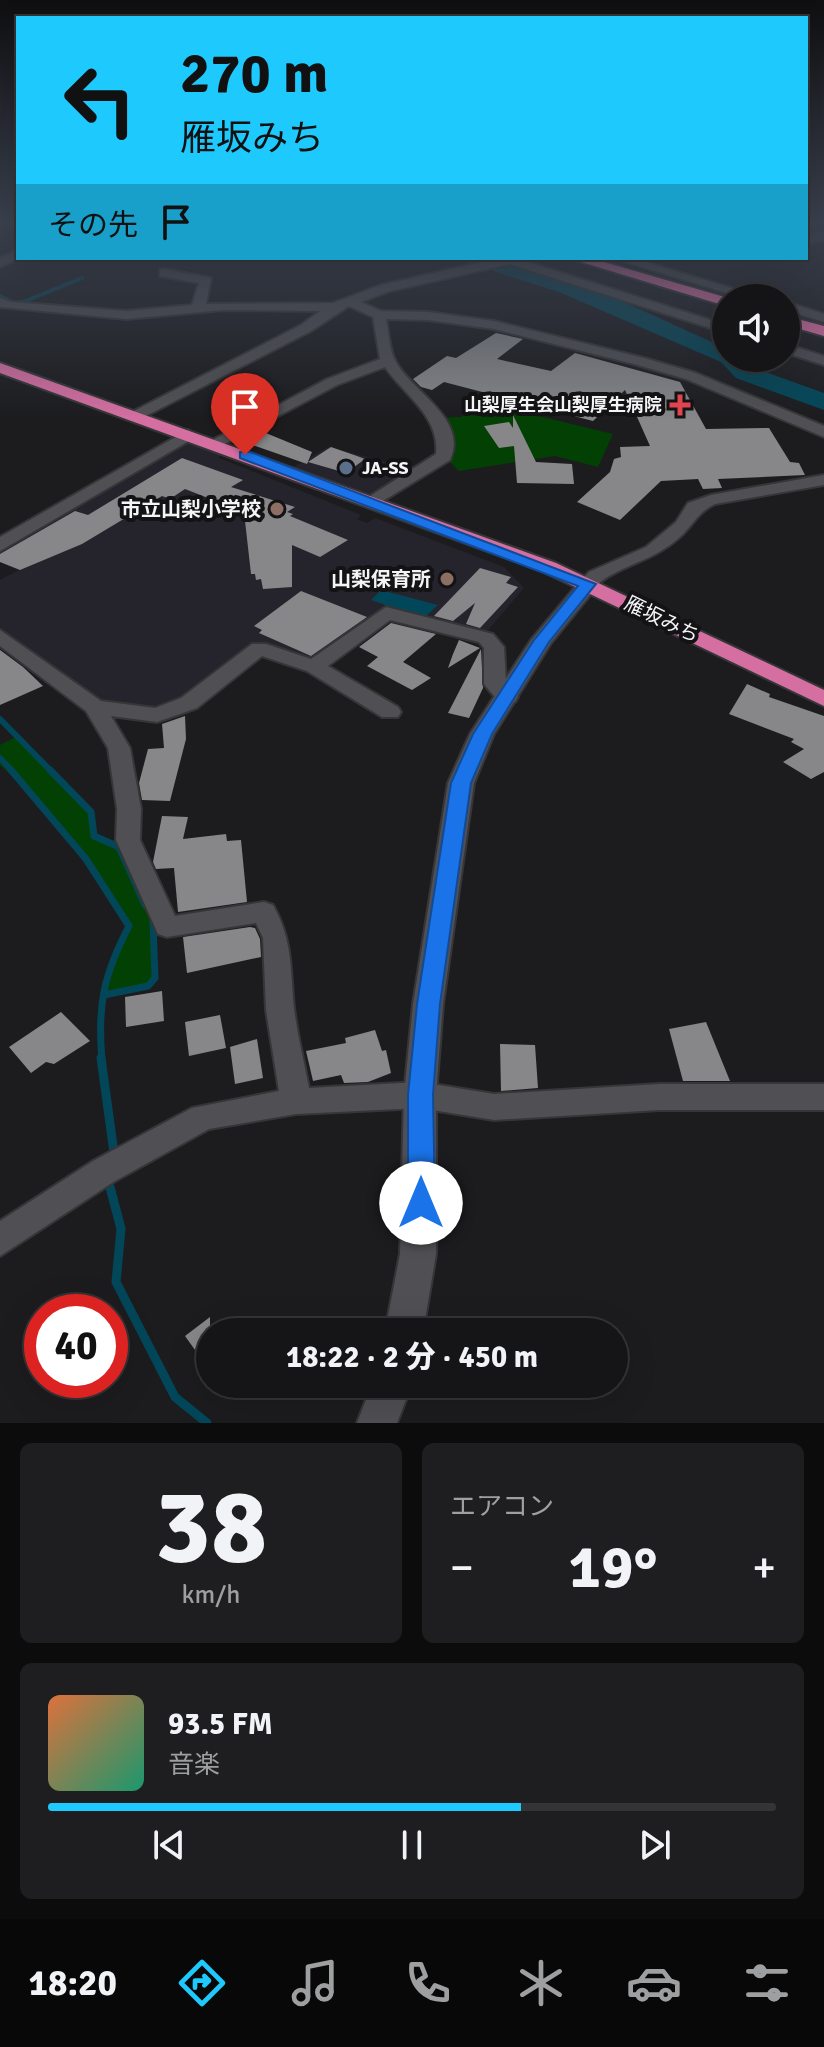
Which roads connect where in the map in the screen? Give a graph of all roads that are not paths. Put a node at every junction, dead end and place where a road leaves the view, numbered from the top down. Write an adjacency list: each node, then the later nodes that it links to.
1 (204, 287): 9 (street)
2 (389, 287): 7 (street)
3 (595, 287): 14 (street)
4 (676, 287): 5 (highway)
5 (712, 298)
6 (0, 302): 9 (street)
7 (353, 303): 8 (street); 11 (street)
8 (334, 307): 9 (street); 20 (street)
9 (198, 308)
10 (800, 310): 12 (street)
11 (379, 315): 17 (street); 21 (street)
12 (824, 318)
13 (800, 323): 15 (highway)
14 (712, 325)
15 (824, 330)
16 (800, 353): 18 (street)
17 (387, 361): 23 (street); 25 (street)
18 (824, 361)
19 (0, 368): 20 (highway, 雁坂みち)
20 (136, 416): 22 (highway, 雁坂みち)
21 (824, 432)
22 (188, 435): 23 (highway, 雁坂みち); 26 (street)
23 (215, 443): 25 (highway, 雁坂みち)
24 (824, 480): 27 (street)
25 (373, 502): 27 (highway, 雁坂みち)
26 (0, 545)
27 (588, 584): 30 (street); 31 (highway, 雁坂みち)
28 (0, 636): 32 (street)
29 (314, 667): 30 (street); 32 (street); 33 (street)
30 (507, 697): 34 (street)
31 (824, 699)
32 (95, 707): 36 (street)
33 (390, 712)
34 (420, 1095): 35 (street); 36 (street); 38 (street)
35 (824, 1097)
36 (296, 1101): 37 (street)
37 (0, 1240)
38 (407, 1318)

